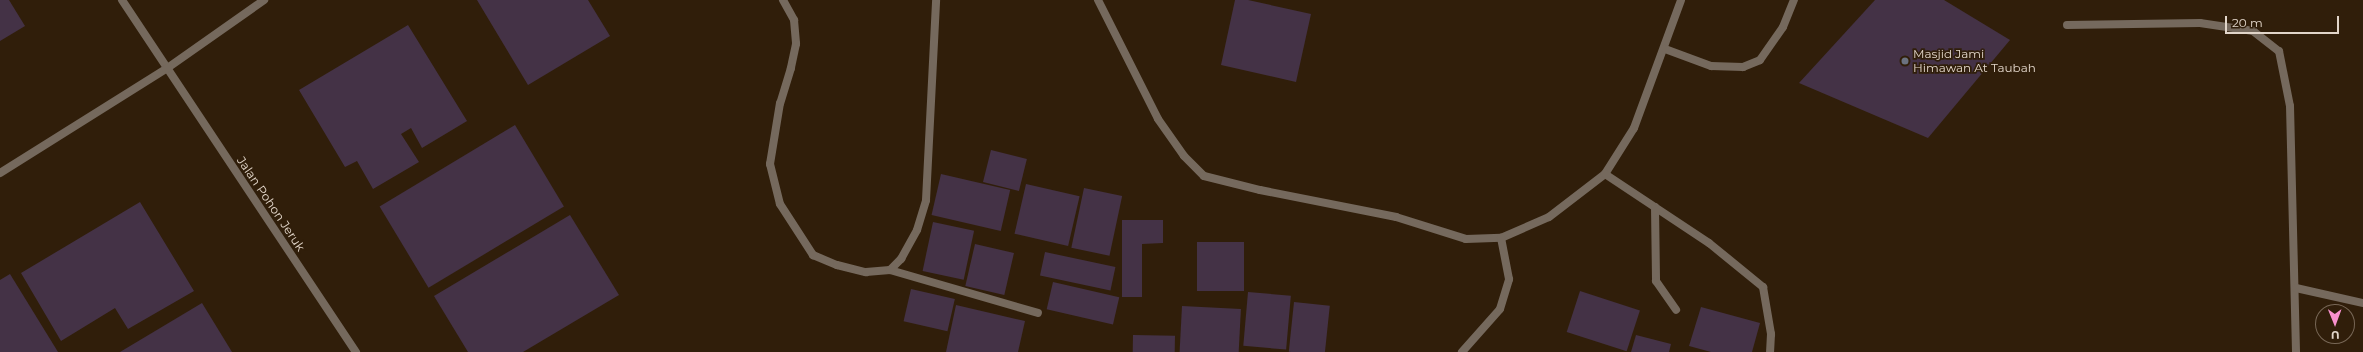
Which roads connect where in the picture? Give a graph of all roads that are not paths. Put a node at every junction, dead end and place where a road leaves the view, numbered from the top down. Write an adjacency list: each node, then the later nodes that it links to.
1 (122, 0): 10 (street, Jalan Pohon Jeruk)
2 (264, 0): 10 (street)
3 (783, 0): 15 (street)
4 (936, 0): 15 (street)
5 (1098, 0): 14 (street)
6 (1681, 0): 9 (street)
7 (1794, 0): 9 (street)
8 (2067, 25): 16 (street)
9 (1665, 49): 12 (street)
10 (166, 69): 11 (street); 20 (street, Jalan Pohon Jeruk)
11 (0, 173)
12 (1605, 174): 13 (street); 14 (street)
13 (1655, 207): 18 (street); 22 (street)
14 (1501, 238): 21 (street)
15 (890, 270): 19 (street)
16 (2296, 288): 17 (street); 23 (street)
17 (2363, 303)
18 (1676, 310)
19 (1038, 313)
20 (356, 352)
21 (1462, 352)
22 (1770, 352)
23 (2296, 352)

